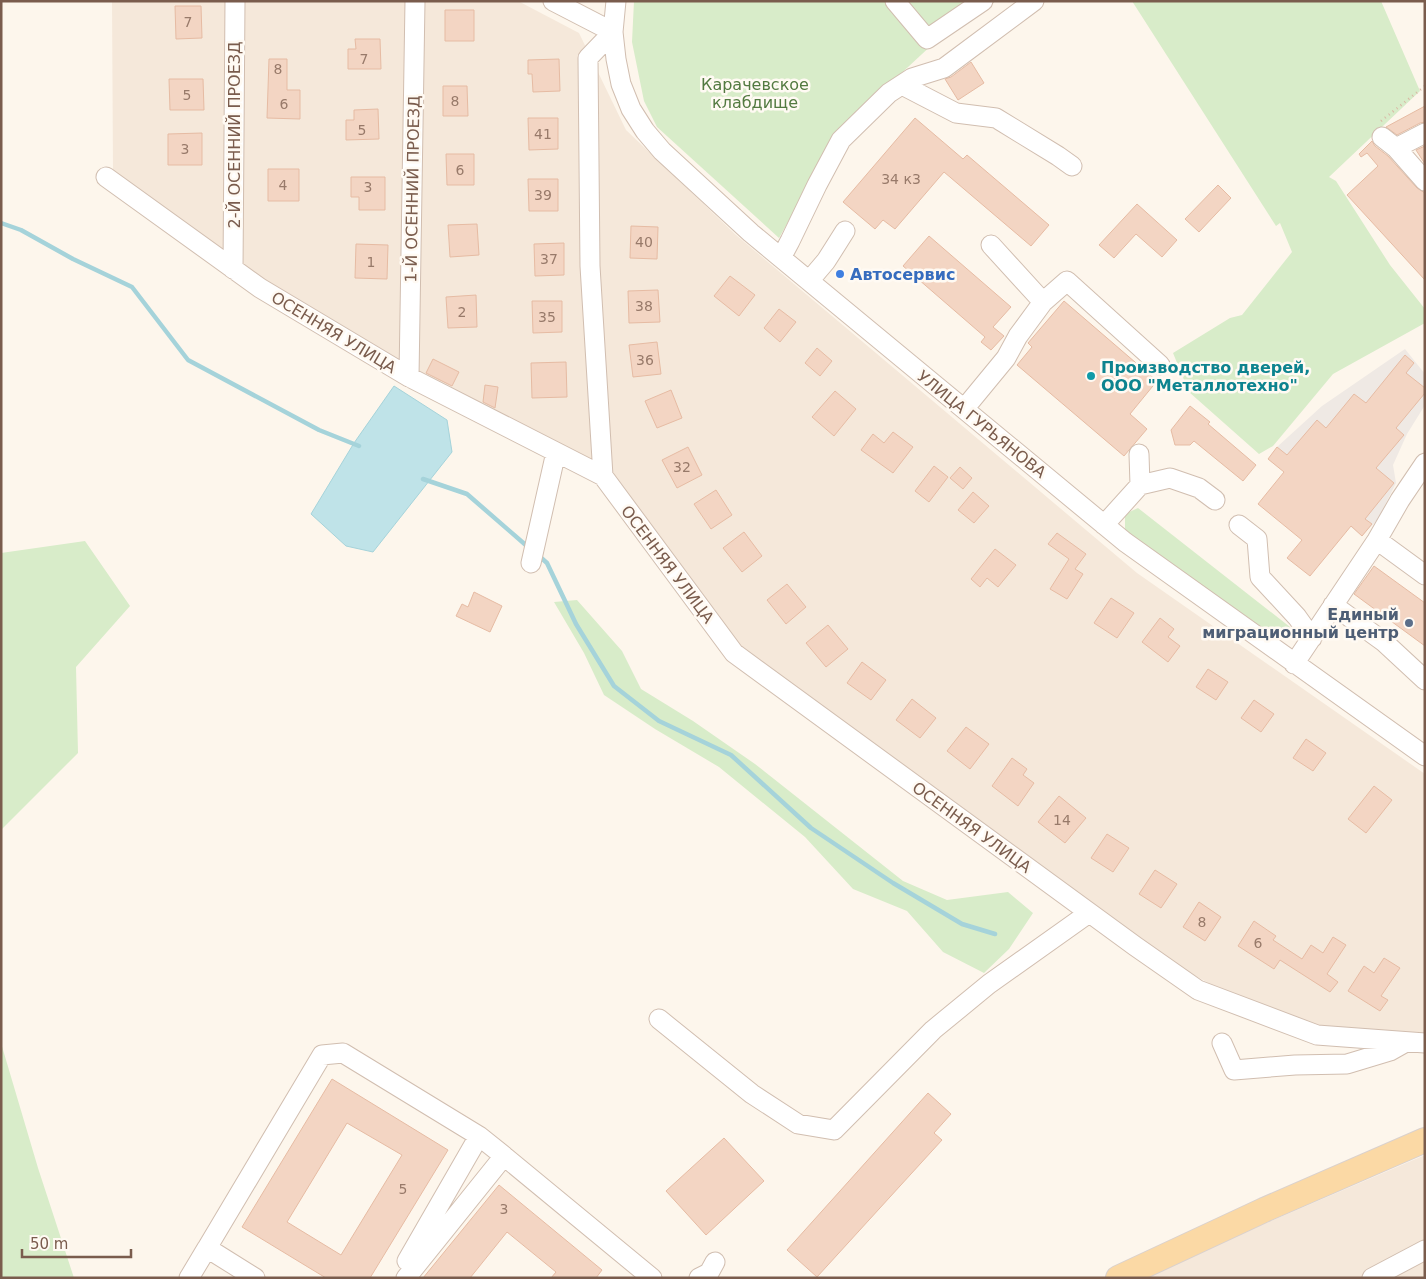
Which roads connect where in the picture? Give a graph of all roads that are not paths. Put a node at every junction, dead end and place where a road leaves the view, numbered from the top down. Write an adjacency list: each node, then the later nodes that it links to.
1 (235, 1): 17 (street, 2-Й ОСЕННИЙ ПРОЕЗД)
2 (415, 1): 21 (street, 1-Й ОСЕННИЙ ПРОЕЗД)
3 (553, 1): 8 (street)
4 (616, 1): 8 (street, УЛИЦА ГУРЬЯНОВА)
5 (895, 1): 6 (street)
6 (983, 1)
7 (1034, 1): 9 (street)
8 (613, 32): 16 (street, УЛИЦА ГУРЬЯНОВА); 26 (street)
9 (902, 85): 11 (street); 16 (street)
10 (1425, 133): 13 (street)
11 (1072, 166)
12 (106, 177): 17 (street, ОСЕННЯЯ УЛИЦА)
13 (1425, 181)
14 (845, 231): 18 (street)
15 (991, 245): 19 (street)
16 (781, 258): 18 (street, УЛИЦА ГУРЬЯНОВА)
17 (233, 269): 21 (street, ОСЕННЯЯ УЛИЦА)
18 (809, 281): 22 (street, УЛИЦА ГУРЬЯНОВА)
19 (1043, 302): 20 (street); 22 (street)
20 (1160, 366)
21 (410, 376): 23 (street, ОСЕННЯЯ УЛИЦА)
22 (964, 409): 29 (street, УЛИЦА ГУРЬЯНОВА)
23 (556, 452): 26 (street, ОСЕННЯЯ УЛИЦА); 32 (street)
24 (1139, 454): 27 (street)
25 (1425, 463): 31 (street)
26 (603, 476): 39 (street, ОСЕННЯЯ УЛИЦА)
27 (1140, 485): 28 (street); 29 (street)
28 (1215, 500)
29 (1104, 524): 36 (street, УЛИЦА ГУРЬЯНОВА)
30 (1239, 525): 35 (street)
31 (1376, 540): 33 (street); 34 (street)
32 (531, 563)
33 (1425, 575)
34 (1333, 606): 35 (street); 37 (street)
35 (1312, 638): 36 (street)
36 (1294, 664): 38 (street, УЛИЦА ГУРЬЯНОВА)
37 (1425, 680)
38 (1425, 756)
39 (1089, 912): 40 (street); 41 (street, ОСЕННЯЯ УЛИЦА)
40 (658, 1019)
41 (1416, 1042): 42 (street)
42 (1222, 1043)
43 (479, 1136): 45 (street); 46 (street); 52 (street)
44 (1425, 1140): 55 (main road)
45 (504, 1156): 49 (street); 53 (street)
46 (207, 1248): 50 (street); 51 (street)
47 (1425, 1250): 56 (street)
48 (716, 1262): 54 (street)
49 (642, 1275)
50 (189, 1278)
51 (255, 1278)
52 (398, 1278)
53 (406, 1278)
54 (700, 1278)
55 (1118, 1278)
56 (1372, 1278)

